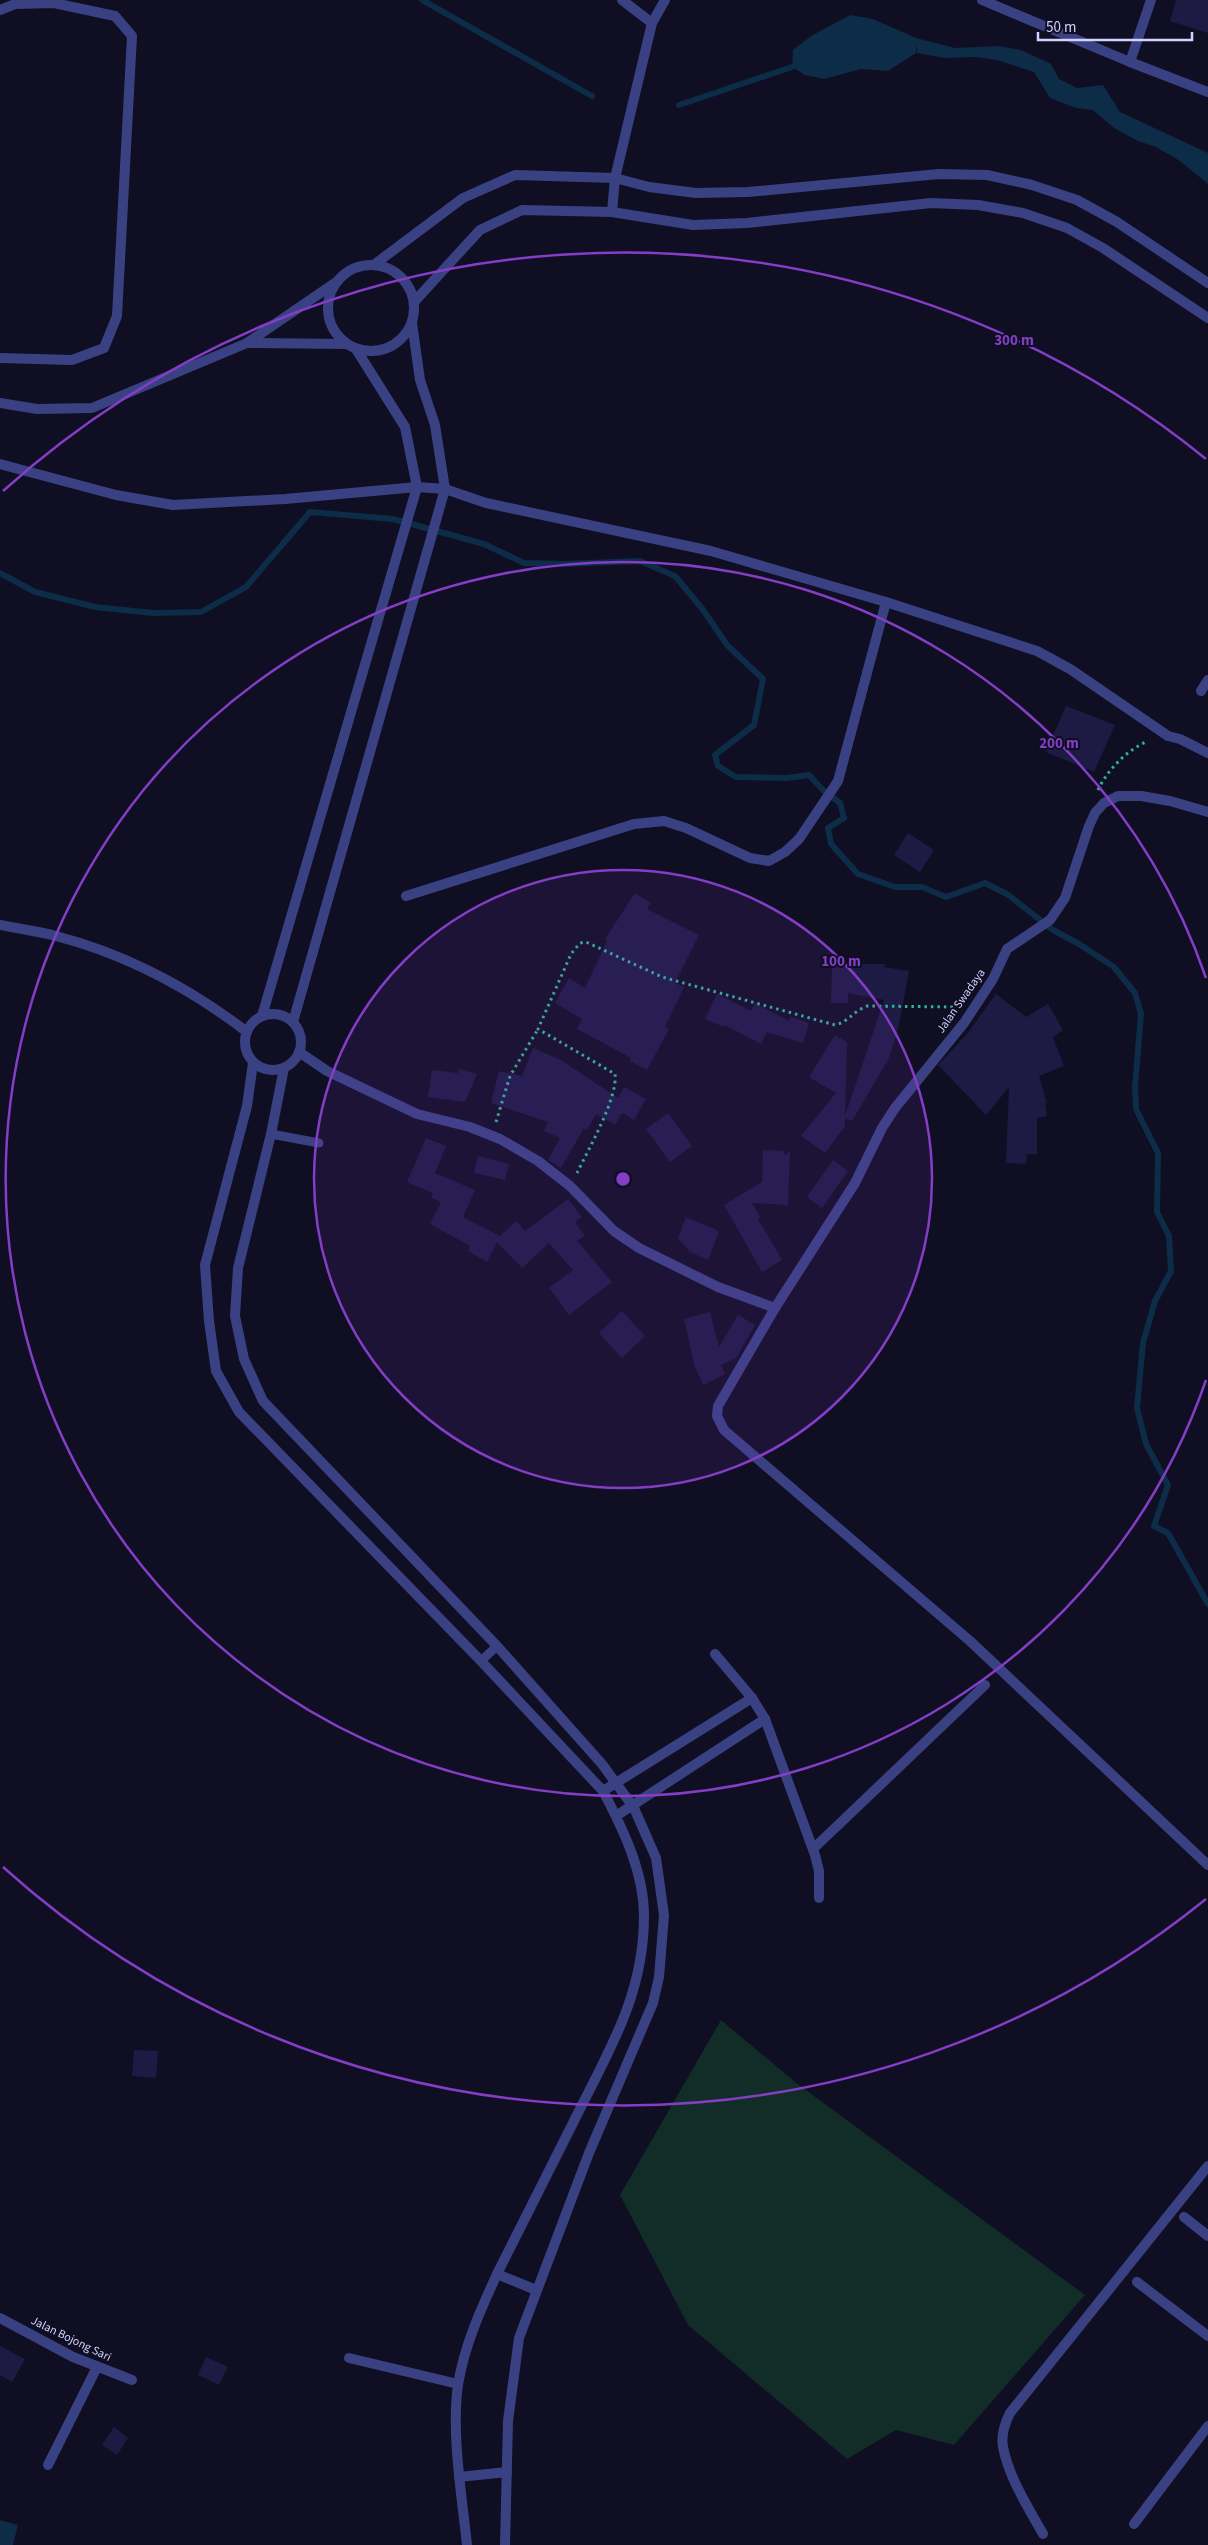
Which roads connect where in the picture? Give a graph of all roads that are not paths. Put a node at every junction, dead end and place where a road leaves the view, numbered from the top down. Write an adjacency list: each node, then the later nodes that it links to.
1 (622, 0): 6 (street)
2 (665, 0): 6 (street)
3 (982, 0): 7 (street)
4 (1151, 0): 7 (street)
5 (0, 10): 20 (street)
6 (652, 23): 9 (street)
7 (1130, 62): 8 (street)
8 (1208, 92)
9 (615, 178): 10 (street); 11 (street); 13 (street)
10 (612, 212): 14 (street); 15 (street)
11 (375, 264): 12 (street); 14 (street)
12 (335, 283): 17 (street); 18 (street)
13 (1208, 283)
14 (414, 302): 16 (street)
15 (1208, 318)
16 (412, 323): 19 (street); 24 (street)
17 (247, 343): 18 (street); 21 (street)
18 (346, 344): 19 (street)
19 (356, 349): 23 (street)
20 (0, 358)
21 (0, 403)
22 (0, 464): 23 (street)
23 (417, 487): 24 (street); 32 (street)
24 (445, 489): 25 (street); 33 (street)
25 (886, 602): 28 (street); 30 (street)
26 (1208, 680): 27 (street)
27 (1201, 691)
28 (1208, 753)
29 (1208, 812): 40 (street, Jalan Swadaya)
30 (406, 896)
31 (0, 925): 34 (street)
32 (262, 1016): 33 (street); 34 (street)
33 (293, 1022): 35 (street)
34 (247, 1032): 36 (street)
35 (299, 1052): 37 (street); 40 (street)
36 (253, 1063): 37 (street); 43 (street)
37 (284, 1068): 38 (street)
38 (271, 1134): 39 (lane); 41 (street)
39 (319, 1143)
40 (775, 1308): 52 (street, Jalan Swadaya)
41 (497, 1646): 43 (lane); 47 (street)
42 (715, 1654): 45 (street)
43 (481, 1661): 48 (street)
44 (985, 1685): 51 (street)
45 (752, 1698): 46 (street); 47 (street)
46 (765, 1719): 49 (street); 51 (street)
47 (616, 1783): 48 (street); 49 (street)
48 (603, 1791): 50 (street)
49 (631, 1804): 50 (street); 59 (street)
50 (616, 1816): 57 (street)
51 (813, 1849): 53 (street)
52 (1208, 1865)
53 (819, 1898)
54 (1208, 2166): 71 (street)
55 (1184, 2217): 56 (street)
56 (1208, 2236)
57 (498, 2274): 59 (street); 65 (street)
58 (1137, 2282): 61 (street)
59 (536, 2290): 68 (street)
60 (0, 2318): 63 (street, Jalan Bojong Sari)
61 (1208, 2336)
62 (349, 2358): 65 (street)
63 (97, 2367): 64 (street, Jalan Bojong Sari); 67 (street)
64 (132, 2380)
65 (458, 2384): 69 (street)
66 (1208, 2426): 70 (street)
67 (48, 2465)
68 (507, 2472): 69 (street); 73 (street)
69 (459, 2477): 72 (street)
70 (1134, 2524)
71 (1042, 2534)
72 (467, 2545)
73 (505, 2545)

